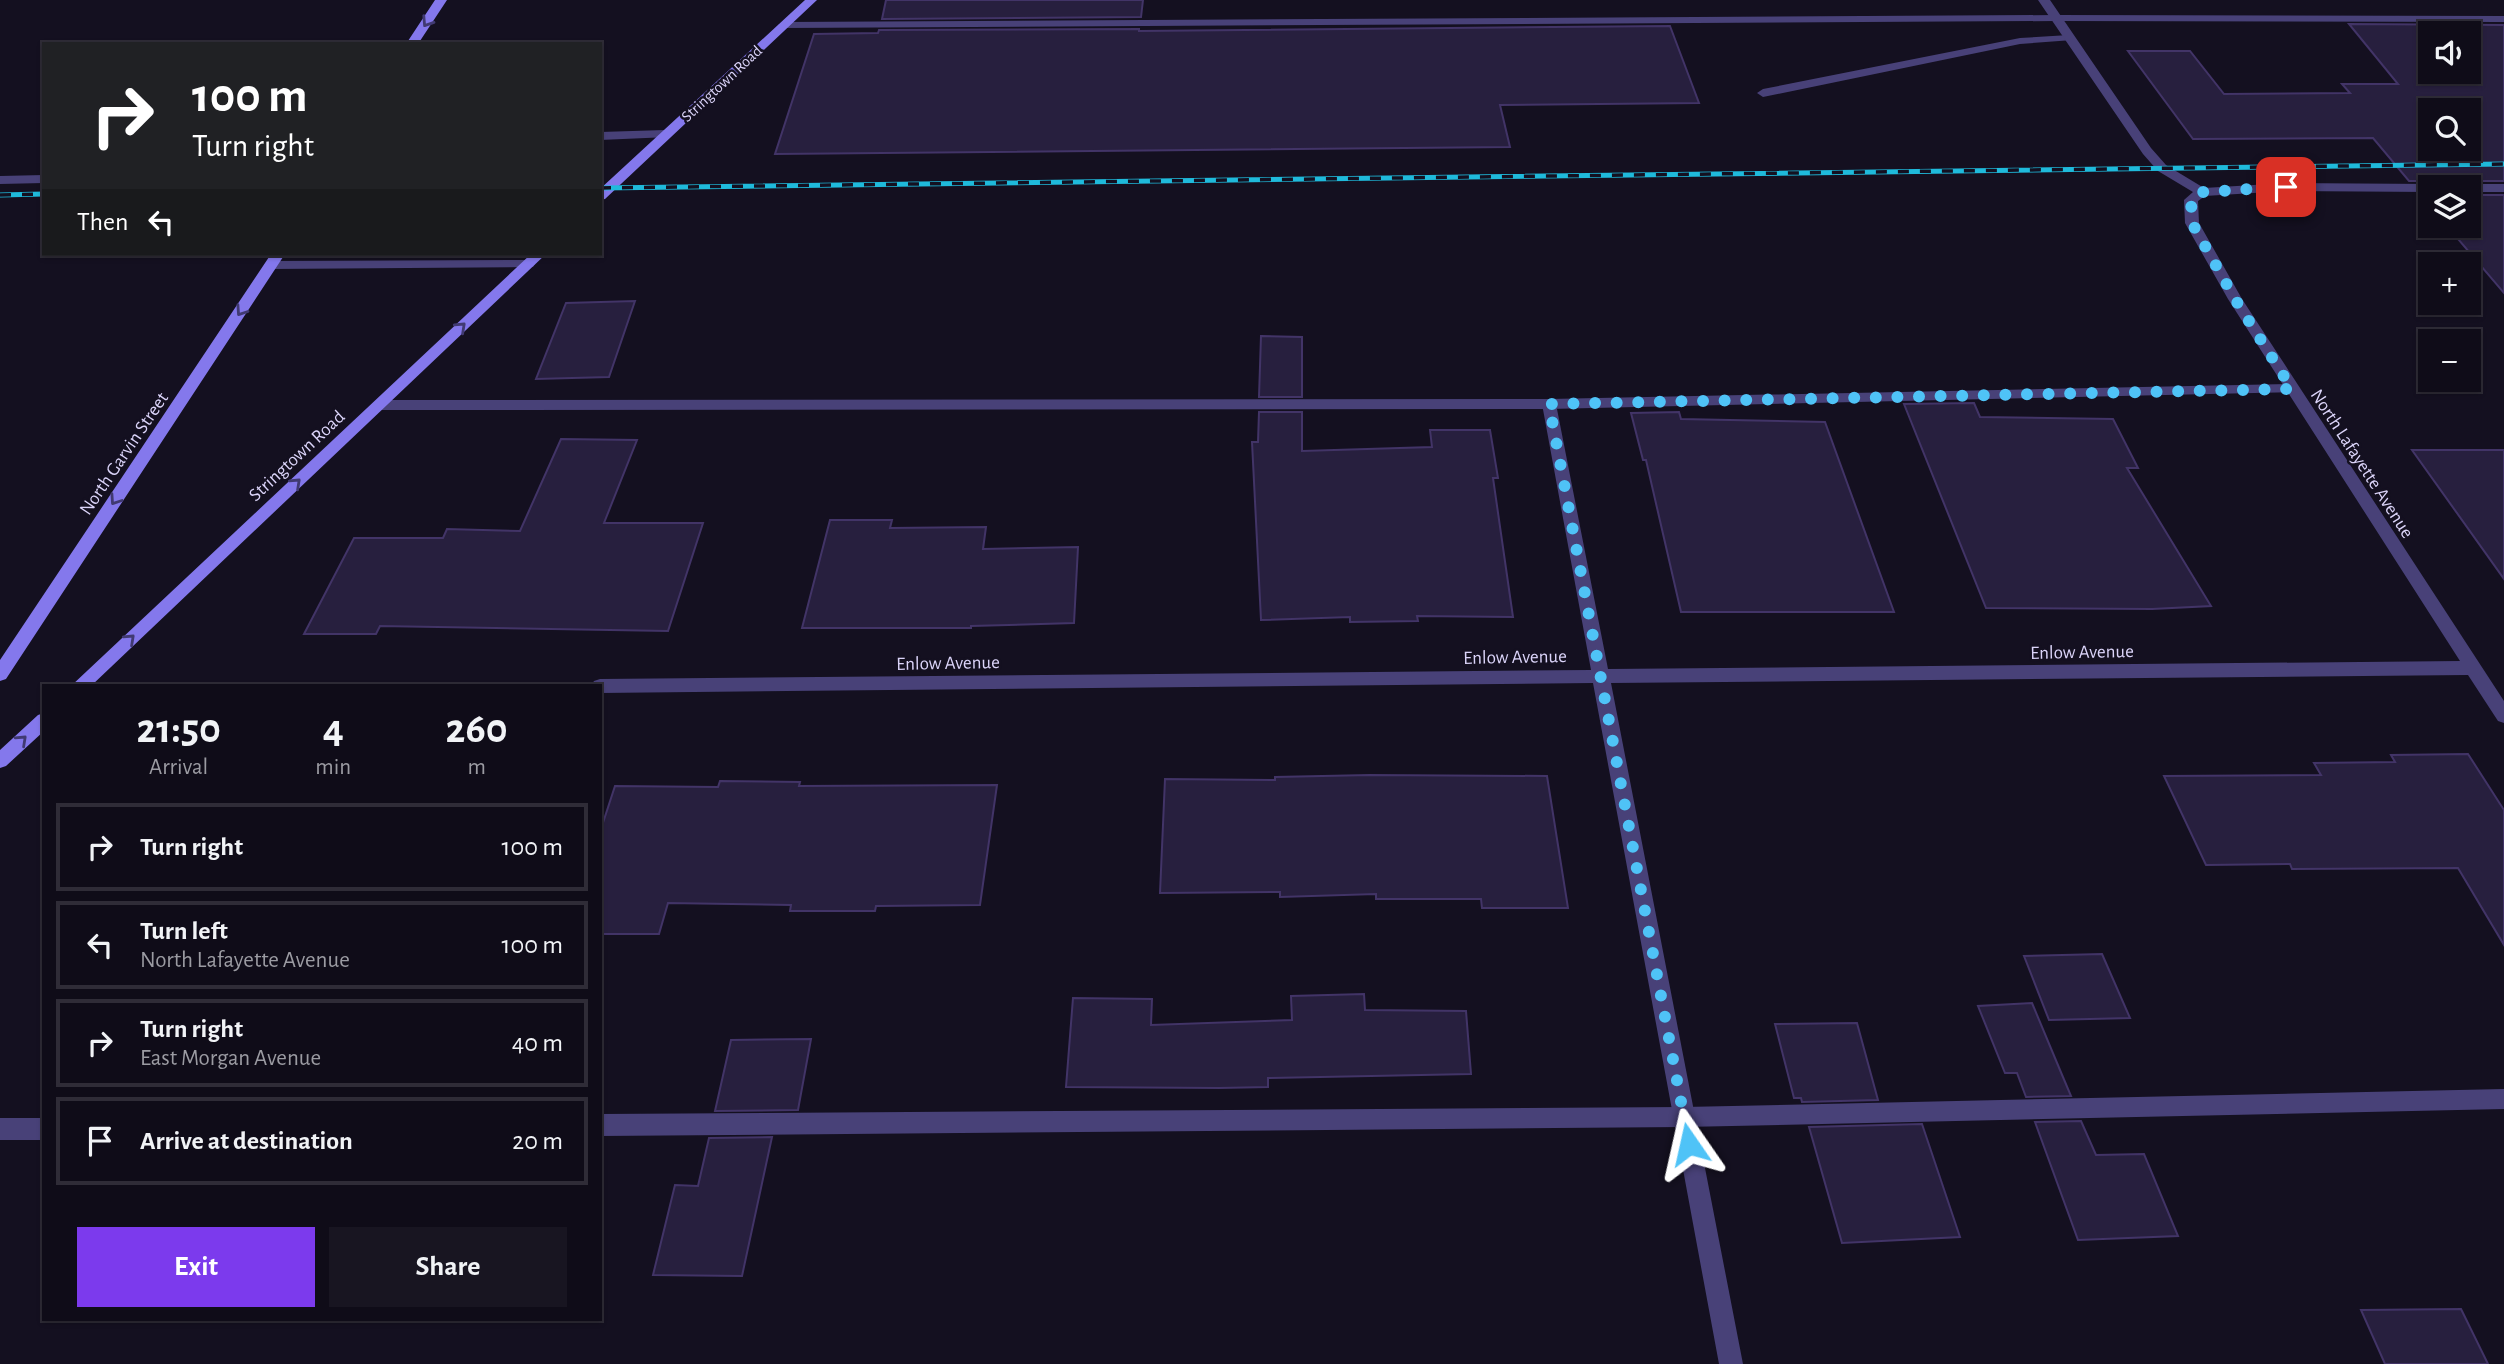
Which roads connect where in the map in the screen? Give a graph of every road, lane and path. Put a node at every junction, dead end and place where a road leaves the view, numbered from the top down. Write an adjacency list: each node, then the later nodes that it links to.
1 (441, 0): 8 (main road, one-way to 8)
2 (811, 0): 6 (main road, Stringtown Road)
3 (2044, 0): 4 (street)
4 (2056, 18): 5 (street); 6 (street); 7 (street)
5 (2504, 19)
6 (784, 25): 10 (main road, Stringtown Road)
7 (2069, 38): 9 (street); 17 (street)
8 (413, 42)
9 (1763, 93)
10 (665, 134): 11 (street); 18 (main road, Stringtown Road)
11 (602, 136)
12 (42, 179): 13 (street)
13 (0, 180)
14 (2418, 188): 17 (street)
15 (2481, 188): 16 (street)
16 (2504, 188)
17 (2202, 192): 21 (street, North Lafayette Avenue)
18 (602, 194)
19 (275, 259): 20 (street); 25 (main road, North Garvin Street, one-way to 25)
20 (534, 259): 23 (main road, Stringtown Road, one-way to 20)
21 (2292, 389): 22 (street); 24 (street, North Lafayette Avenue)
22 (1549, 404): 23 (street); 26 (street)
23 (378, 405): 27 (main road, Stringtown Road, one-way to 23)
24 (2472, 668): 26 (street, Enlow Avenue); 29 (street, North Lafayette Avenue)
25 (0, 674)
26 (1601, 676): 28 (street, Enlow Avenue); 33 (street)
27 (82, 684)
28 (602, 686)
29 (2504, 716)
30 (42, 722): 31 (main road, one-way to 30)
31 (0, 761)
32 (2504, 1099): 33 (street)
33 (1684, 1117): 34 (street); 37 (street)
34 (602, 1125)
35 (0, 1129): 36 (street)
36 (42, 1129)
37 (1731, 1364)

